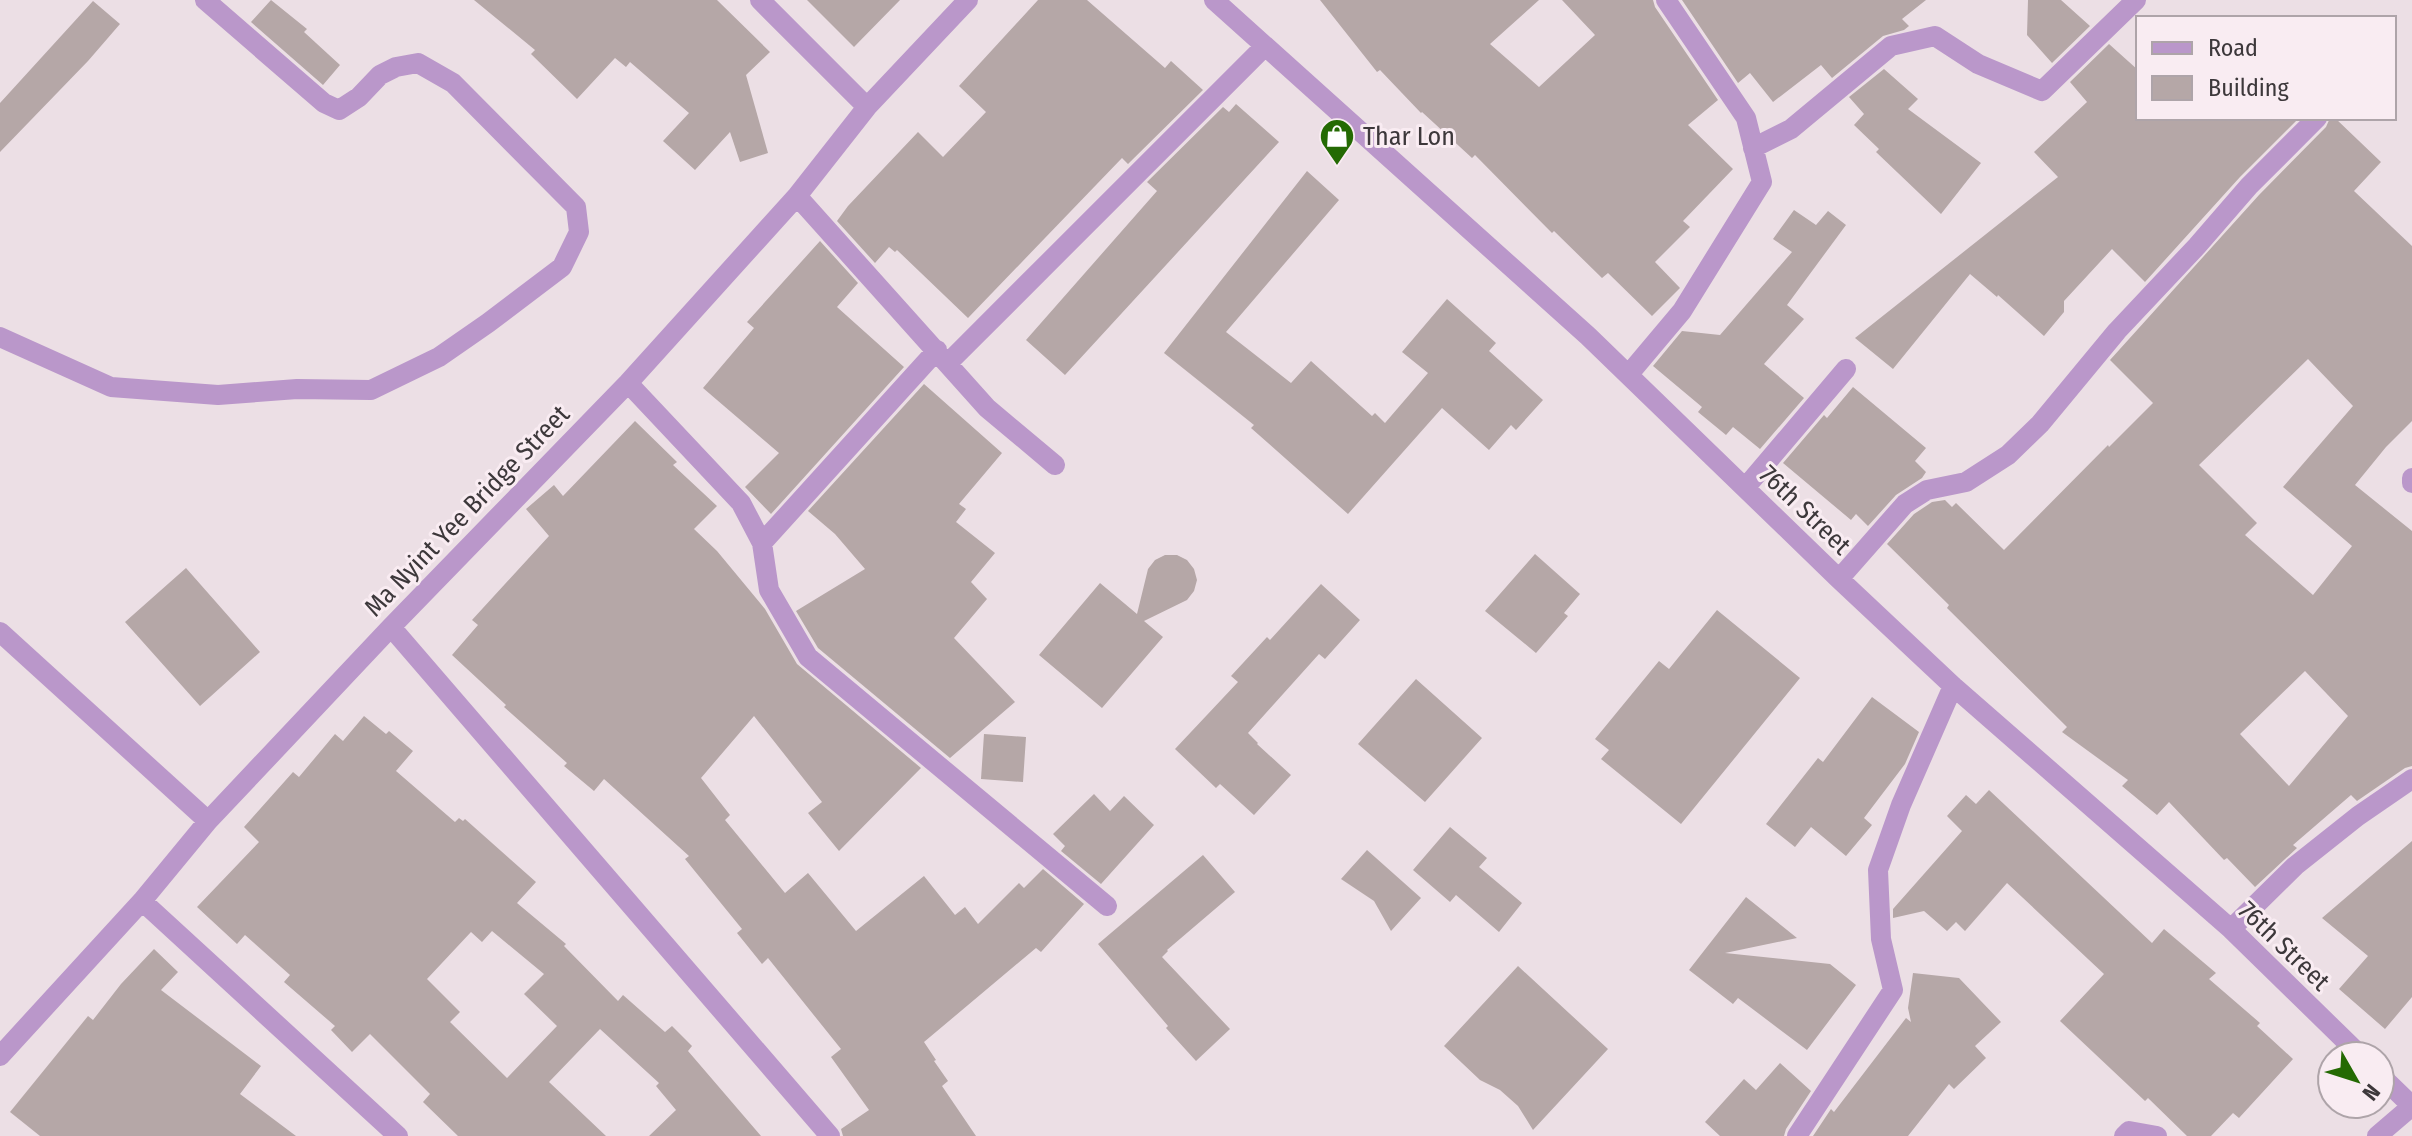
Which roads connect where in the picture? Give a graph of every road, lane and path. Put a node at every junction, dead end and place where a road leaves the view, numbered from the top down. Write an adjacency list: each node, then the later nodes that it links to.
1 (205, 0): 12 (street)
2 (760, 0): 8 (street)
3 (968, 0): 8 (street, Ma Nyint Yee Bridge Street)
4 (1214, 0): 7 (street, 76th Street)
5 (1666, 0): 10 (street)
6 (2136, 0): 10 (street)
7 (1265, 46): 13 (street); 15 (street, 76th Street)
8 (867, 107): 11 (street, Ma Nyint Yee Bridge Street)
9 (2315, 120): 20 (street)
10 (1753, 148): 15 (street)
11 (797, 196): 13 (street); 16 (street, Ma Nyint Yee Bridge Street)
12 (0, 337)
13 (943, 357): 17 (street); 19 (street)
14 (1846, 369): 18 (street)
15 (1629, 374): 18 (street, 76th Street)
16 (628, 383): 19 (street); 21 (street, Ma Nyint Yee Bridge Street)
17 (1055, 465)
18 (1745, 488): 20 (street, 76th Street)
19 (762, 543): 27 (street)
20 (1839, 579): 23 (street, 76th Street)
21 (391, 627): 25 (street, Ma Nyint Yee Bridge Street); 34 (street)
22 (0, 632): 25 (street)
23 (1953, 686): 28 (street, 76th Street); 35 (street)
24 (2412, 779): 28 (street)
25 (208, 821): 26 (street, Ma Nyint Yee Bridge Street)
26 (142, 901): 30 (street, Ma Nyint Yee Bridge Street); 33 (street)
27 (1107, 906)
28 (2231, 929): 29 (street, 76th Street)
29 (2345, 1040)
30 (0, 1056)
31 (2396, 1090): 32 (street)
32 (2412, 1106): 38 (street)
33 (398, 1136)
34 (830, 1136)
35 (1797, 1136)
36 (2124, 1136): 37 (street)
37 (2157, 1136)
38 (2377, 1136)

